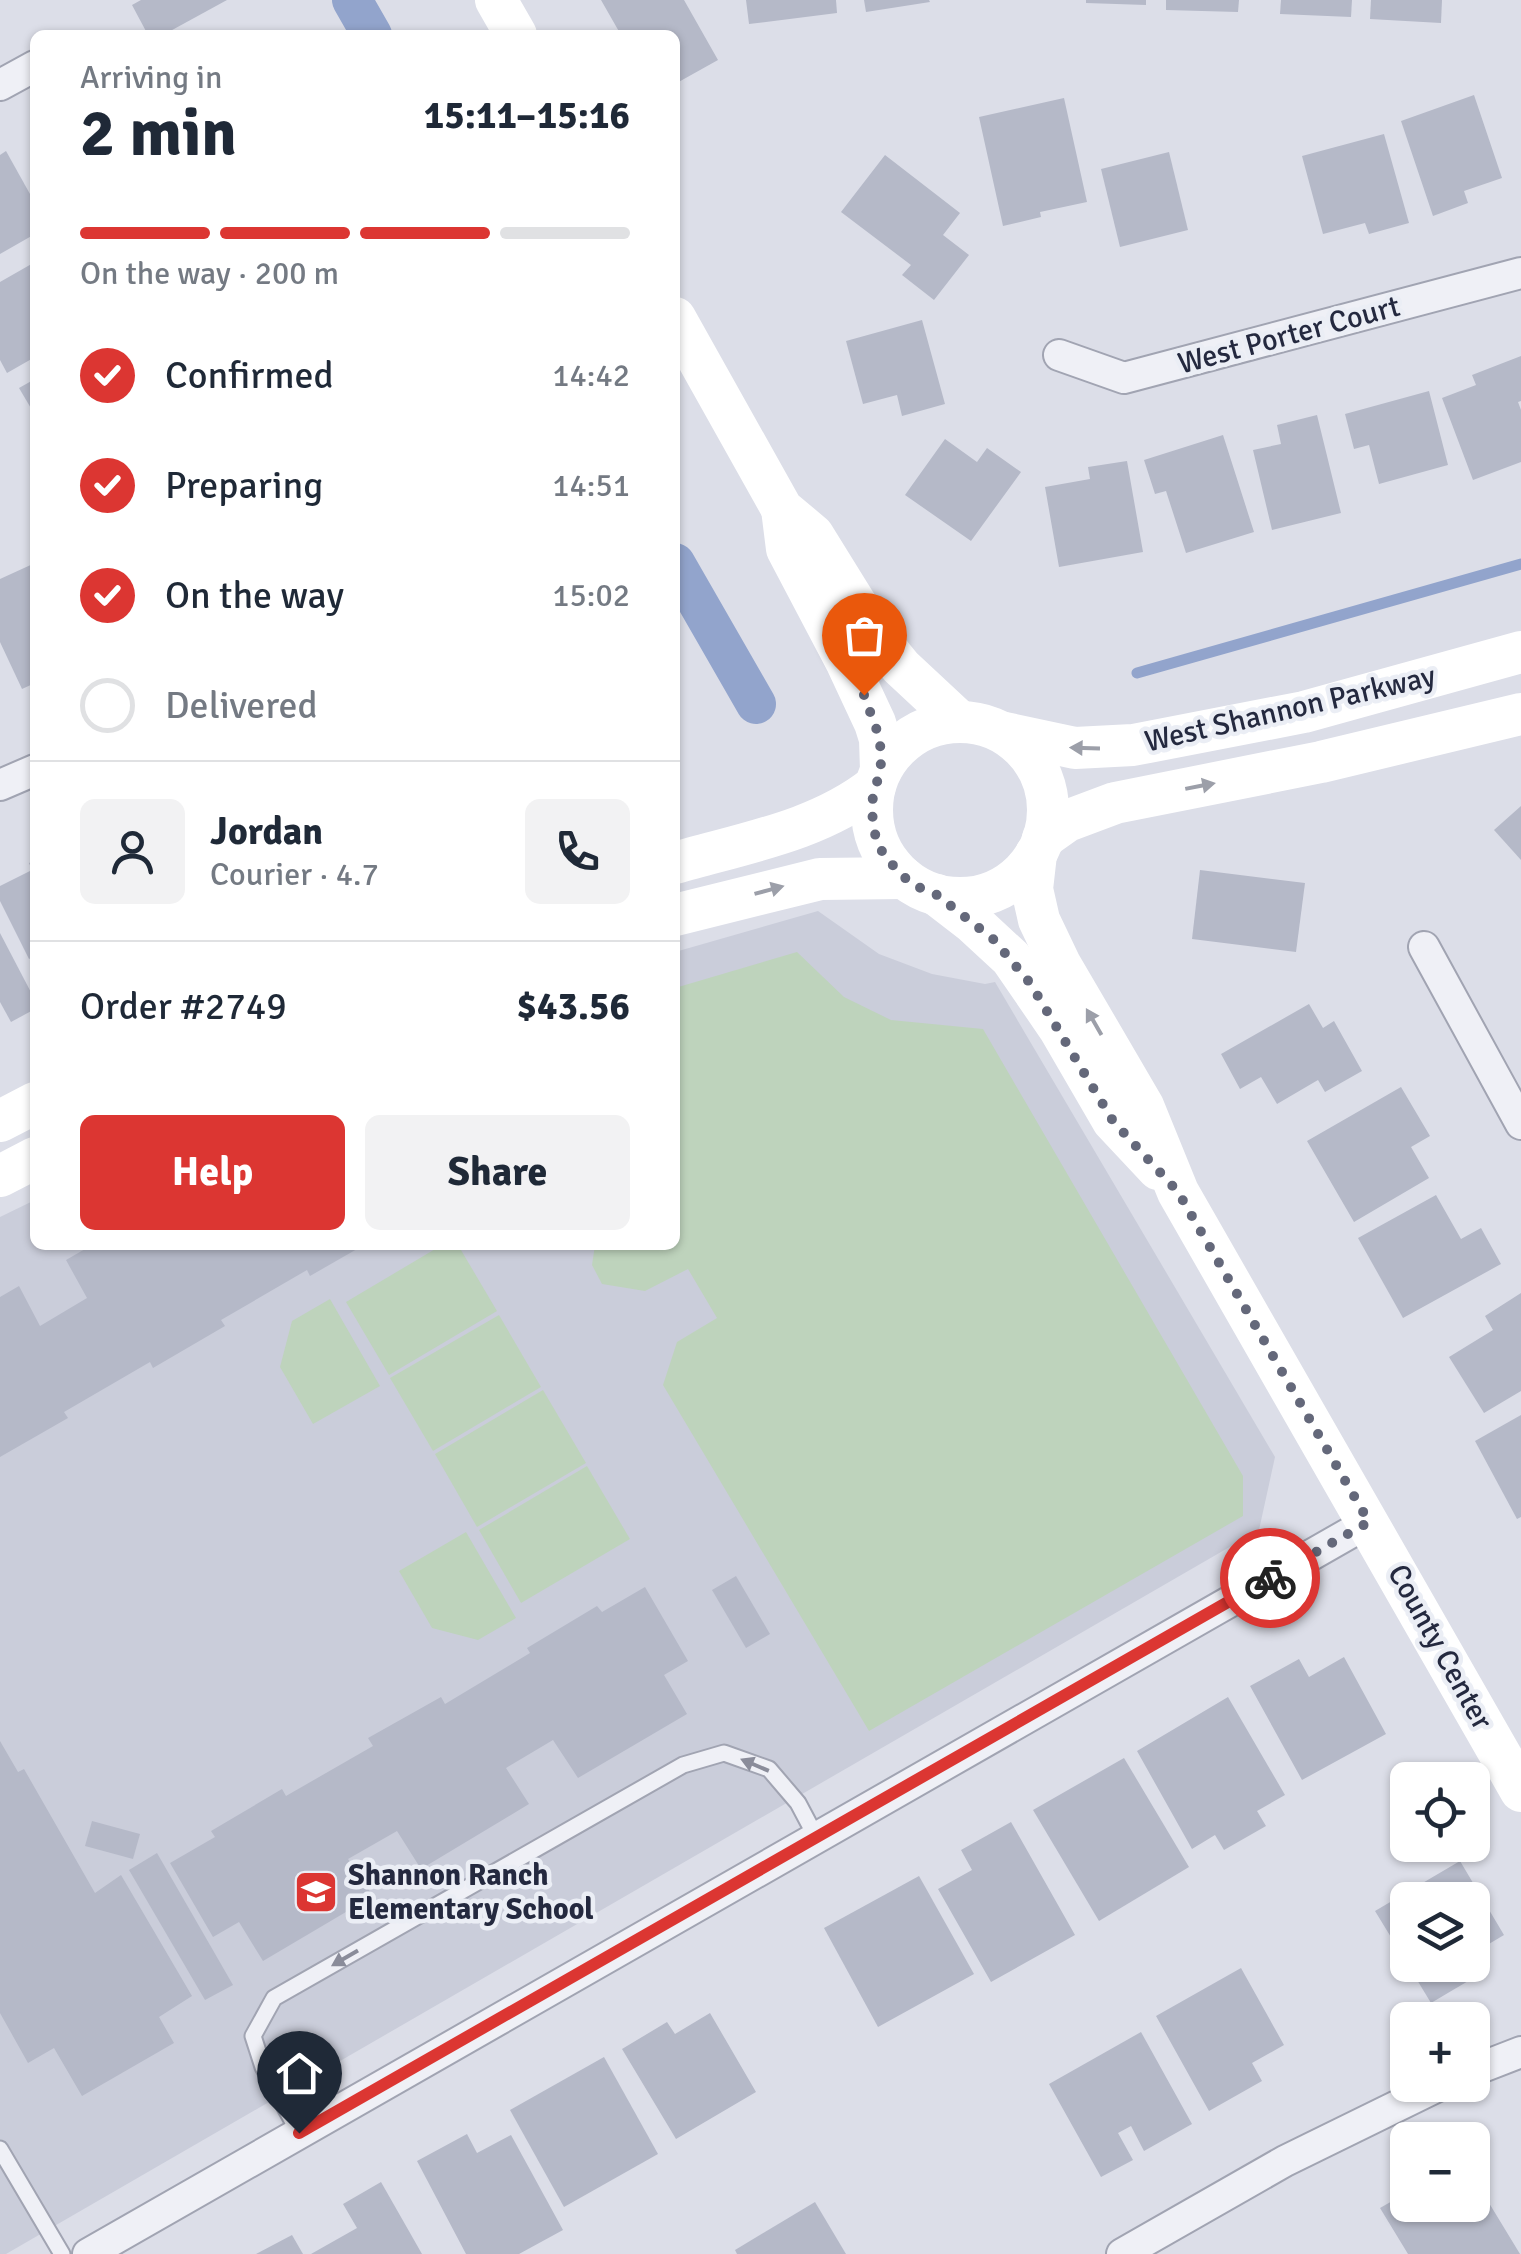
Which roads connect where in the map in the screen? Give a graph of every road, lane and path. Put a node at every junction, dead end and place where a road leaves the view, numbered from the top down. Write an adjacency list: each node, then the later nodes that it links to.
1 (496, 0): 2 (street)
2 (513, 30)
3 (30, 69): 4 (street)
4 (0, 86)
5 (1521, 272): 7 (street, West Porter Court)
6 (680, 327): 8 (street)
7 (1059, 355)
8 (782, 508): 11 (street); 13 (street)
9 (1521, 652): 11 (street, West Shannon Parkway, one-way to 11)
10 (1521, 714): 15 (street, West Shannon Parkway, one-way to 10)
11 (979, 727): 13 (street); 15 (street)
12 (30, 772): 14 (street)
13 (878, 778): 16 (street); 17 (street)
14 (0, 785)
15 (1039, 846): 17 (street); 25 (street, County Center, one-way to 15)
16 (680, 863)
17 (920, 887): 18 (street, one-way to 17); 25 (street, County Center)
18 (680, 914)
19 (1424, 947): 22 (street)
20 (30, 1106): 21 (street)
21 (0, 1121)
22 (1521, 1124)
23 (30, 1161): 24 (street)
24 (0, 1176)
25 (1178, 1192): 26 (street, County Center)
26 (1369, 1522): 27 (street, County Center); 28 (street)
27 (1521, 1791)
28 (816, 1837): 32 (street); 32 (lane, one-way to 32)
29 (1521, 2052): 30 (street)
30 (1490, 2065)
31 (1405, 2102): 36 (street)
32 (299, 2133): 35 (street)
33 (0, 2150): 34 (lane)
34 (62, 2254)
35 (88, 2254)
36 (1122, 2254)

